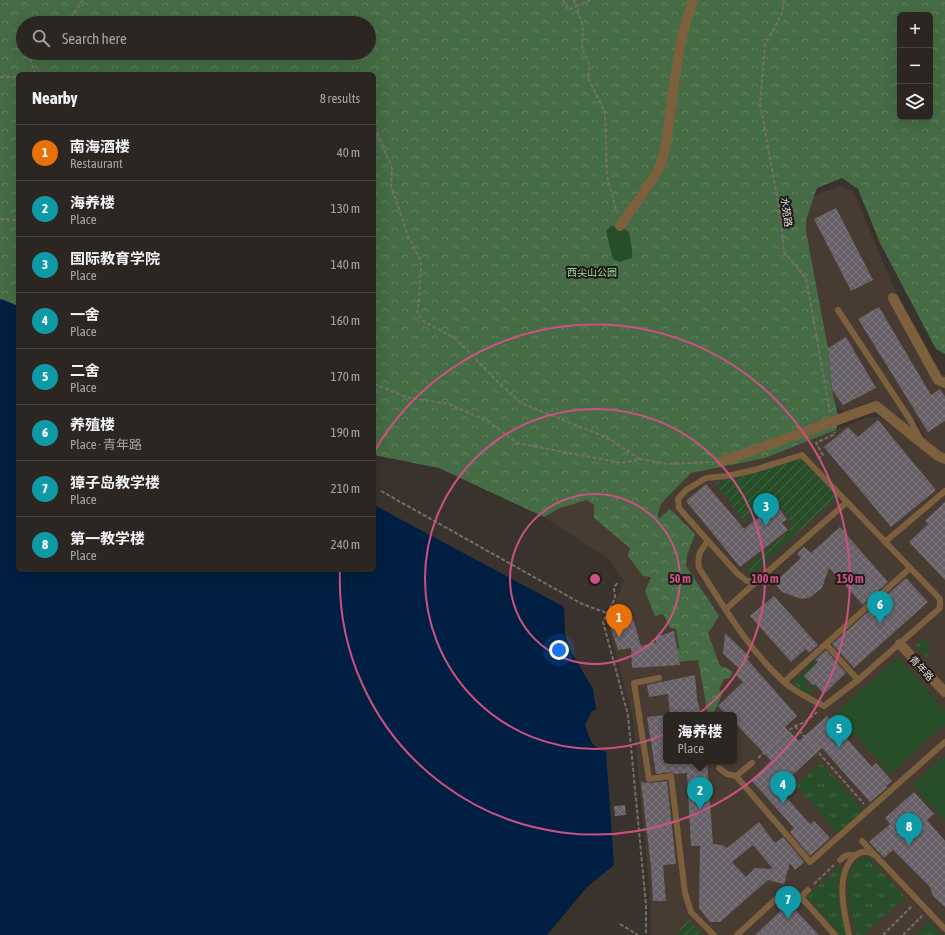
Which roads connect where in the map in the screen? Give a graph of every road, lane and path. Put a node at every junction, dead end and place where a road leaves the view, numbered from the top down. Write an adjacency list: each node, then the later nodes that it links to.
1 (83, 0): 8 (path)
2 (564, 0): 7 (path)
3 (574, 0): 7 (path)
4 (592, 0): 7 (path)
5 (693, 0): 16 (street)
6 (784, 0): 21 (path, 水苑路)
7 (576, 6): 16 (path)
8 (72, 16)
9 (31, 60): 10 (path)
10 (34, 72)
11 (0, 77): 12 (path)
12 (16, 77)
13 (377, 133): 24 (path)
14 (0, 218): 15 (path)
15 (16, 220)
16 (620, 226)
17 (893, 298): 19 (street)
18 (838, 310): 22 (lane)
19 (945, 383)
20 (376, 385): 24 (path)
21 (833, 426): 22 (street); 23 (path); 26 (street)
22 (923, 444): 25 (street)
23 (823, 455)
24 (640, 459): 26 (path)
25 (945, 459)
26 (721, 462)
27 (945, 490): 31 (lane)
28 (381, 491): 36 (path)
29 (847, 502): 30 (lane); 31 (lane); 33 (lane)
30 (708, 541): 33 (lane); 35 (lane)
31 (885, 542): 32 (lane)
32 (910, 568): 37 (lane); 38 (lane)
33 (756, 582): 35 (lane)
34 (617, 583): 36 (path)
35 (726, 609): 41 (lane)
36 (607, 613): 61 (path)
37 (826, 644): 40 (lane); 41 (lane)
38 (900, 644): 40 (lane); 42 (street, 青年路)
39 (659, 678): 62 (lane)
40 (858, 680): 43 (lane)
41 (784, 682): 43 (lane)
42 (945, 692)
43 (824, 706): 44 (path)
44 (795, 726): 46 (path); 49 (path)
45 (945, 742): 49 (lane)
46 (752, 763): 48 (lane)
47 (719, 768): 48 (lane)
48 (736, 776): 49 (lane)
49 (868, 810)
50 (862, 841): 52 (lane)
51 (855, 856): 52 (lane); 53 (lane); 65 (lane)
52 (876, 856): 56 (lane)
53 (840, 860): 54 (path)
54 (808, 890): 55 (lane)
55 (801, 898): 63 (lane); 64 (lane)
56 (918, 900): 57 (lane); 66 (path)
57 (928, 910): 59 (lane); 67 (path)
58 (620, 924): 60 (path)
59 (945, 929)
60 (638, 935)
61 (646, 935)
62 (714, 935)
63 (737, 935)
64 (835, 935)
65 (849, 935)
66 (882, 935)
67 (903, 935)

